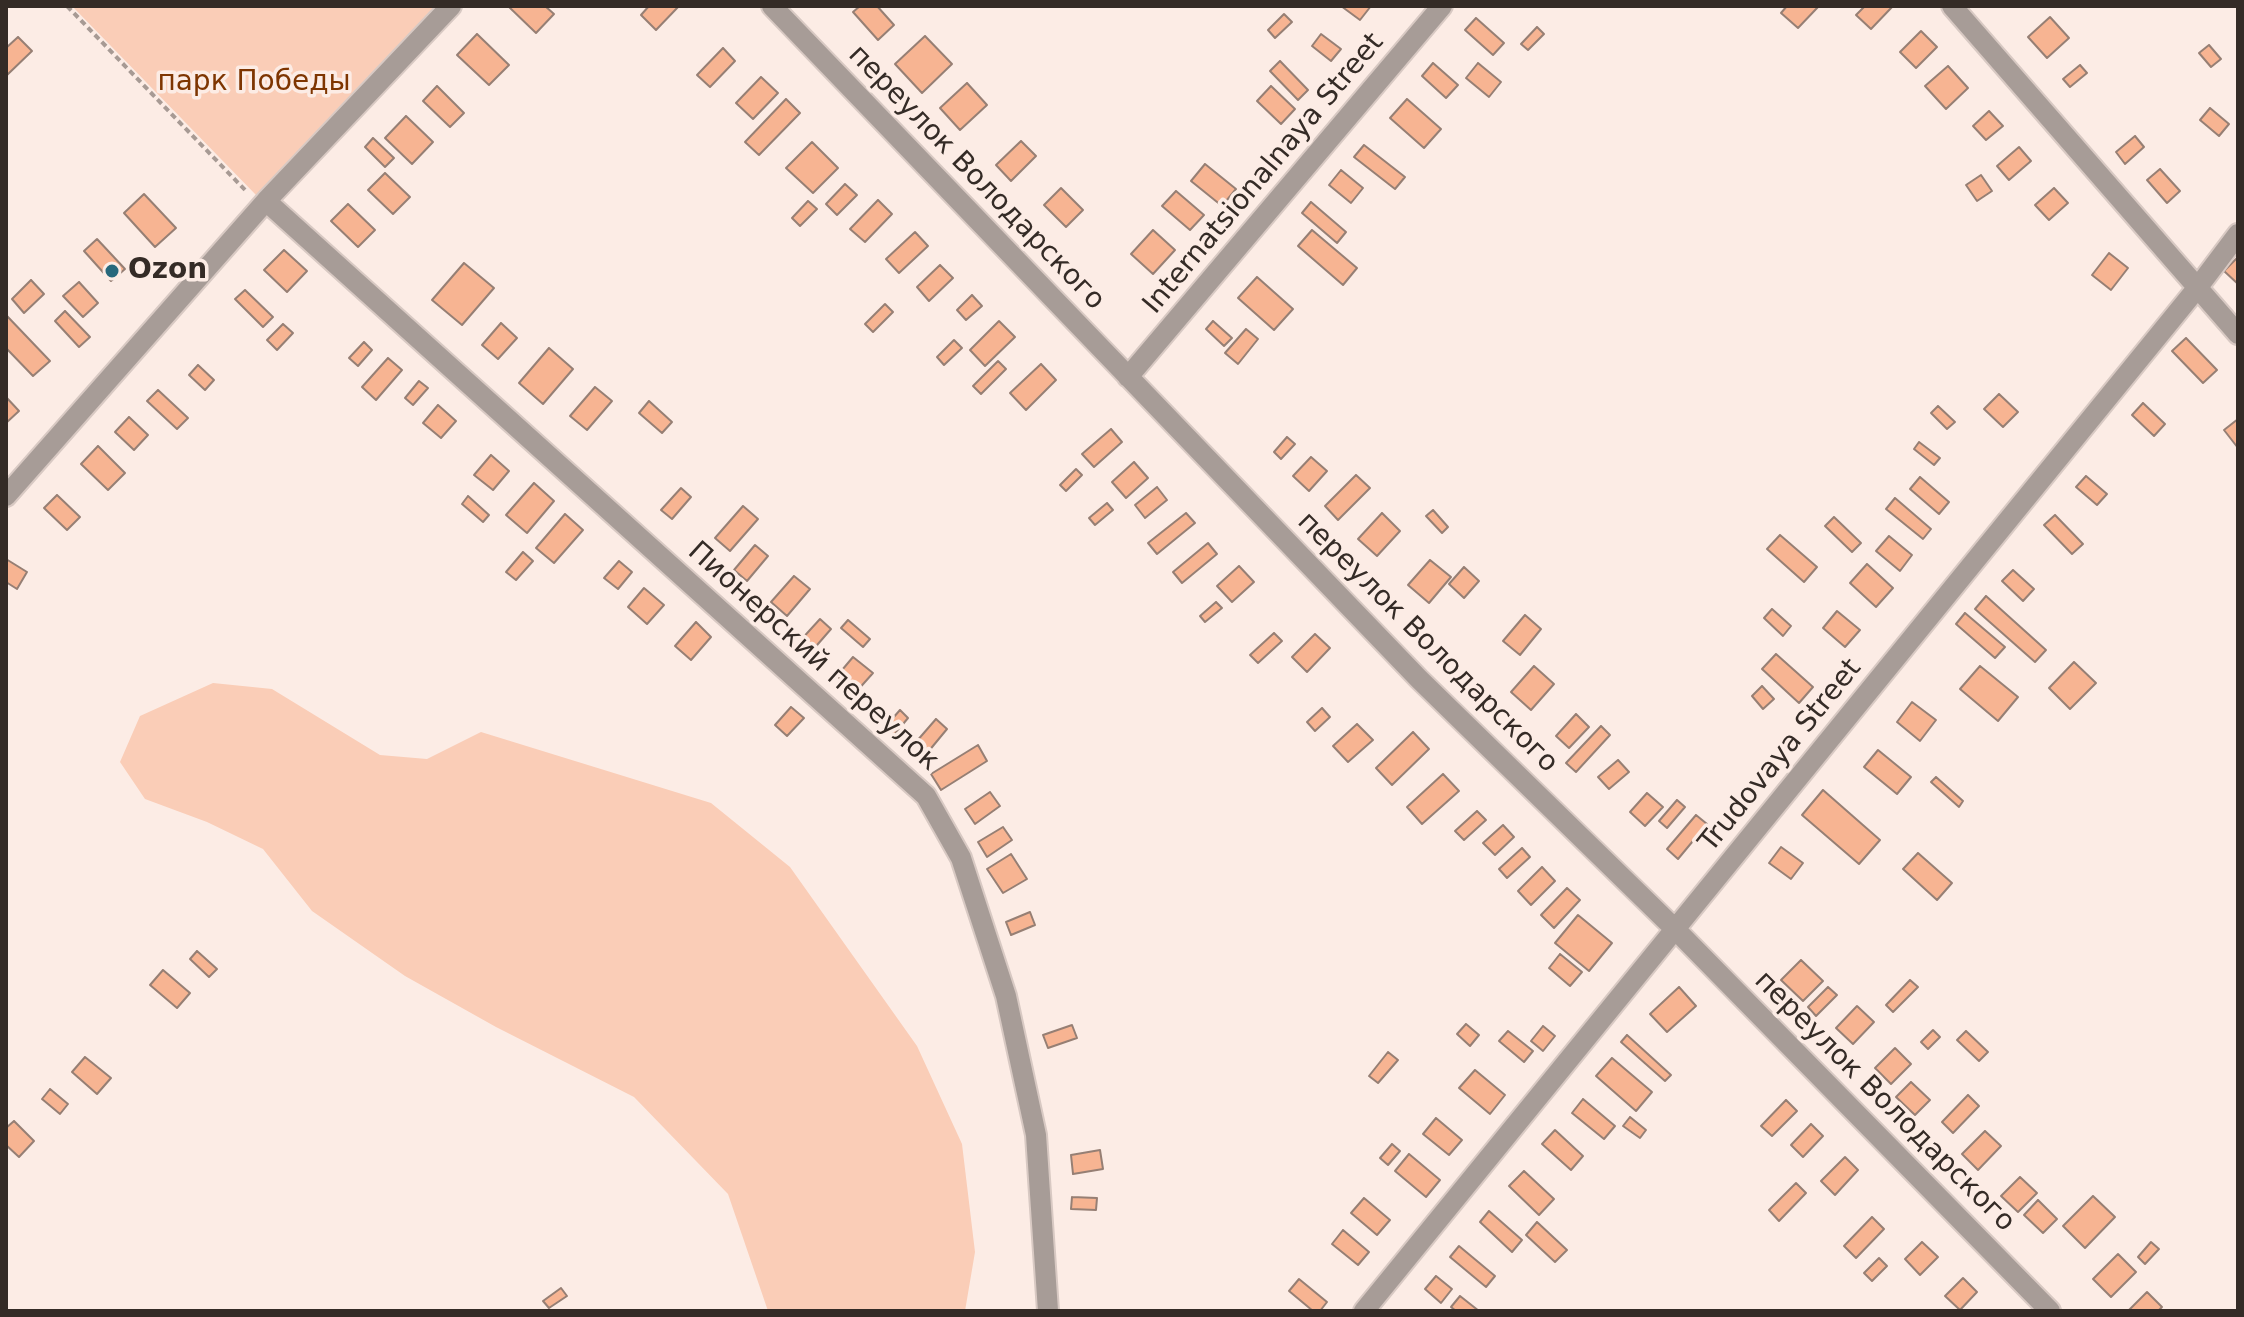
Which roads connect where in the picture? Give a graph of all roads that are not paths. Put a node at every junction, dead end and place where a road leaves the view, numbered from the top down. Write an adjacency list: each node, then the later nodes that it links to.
1 (451, 6): 5 (street)
2 (772, 6): 9 (street, переулок Володарского)
3 (1442, 6): 9 (street, Internatsionalnaya Street)
4 (1952, 6): 7 (street)
5 (264, 204): 10 (street); 12 (street, Пионерский переулок)
6 (2238, 234): 7 (street, Trudovaya Street)
7 (2198, 287): 8 (street); 11 (street, Trudovaya Street)
8 (2238, 334)
9 (1128, 377): 11 (street, переулок Володарского)
10 (6, 496)
11 (1676, 930): 13 (street, Trudovaya Street); 14 (street, переулок Володарского)
12 (1048, 1311)
13 (1364, 1311)
14 (2050, 1311)

